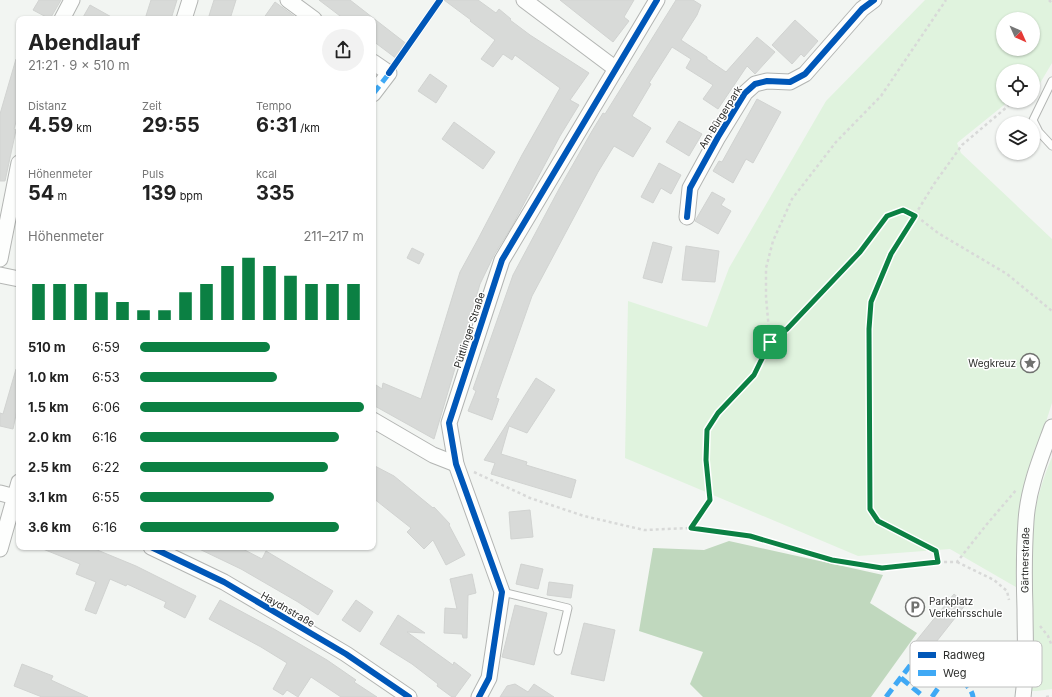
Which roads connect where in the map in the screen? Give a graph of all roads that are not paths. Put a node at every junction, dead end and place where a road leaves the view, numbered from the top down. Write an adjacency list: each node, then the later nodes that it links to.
1 (72, 0): 7 (street)
2 (190, 0): 8 (street)
3 (288, 0): 9 (street)
4 (524, 0): 11 (street)
5 (657, 0): 11 (street, Püttlinger Straße)
6 (874, 0): 16 (street, Am Bürgerpark)
7 (64, 16)
8 (185, 16)
9 (310, 16)
10 (376, 64): 13 (street)
11 (616, 69): 22 (street, Püttlinger Straße)
12 (1052, 81): 14 (lane)
13 (376, 90)
14 (1052, 146)
15 (16, 178): 17 (street)
16 (688, 217)
17 (0, 259)
18 (0, 275): 19 (street)
19 (16, 278)
20 (376, 422): 22 (street)
21 (1052, 427): 28 (street, Gärtnerstraße)
22 (456, 464): 27 (street, Püttlinger Straße)
23 (16, 487): 24 (street)
24 (11, 496): 25 (street)
25 (0, 549)
26 (157, 550): 31 (street, Haydnstraße)
27 (502, 592): 29 (lane); 32 (street, Püttlinger Straße)
28 (1026, 641)
29 (558, 651)
30 (1024, 687): 33 (street, Gärtnerstraße)
31 (409, 697)
32 (479, 697)
33 (1023, 697)

